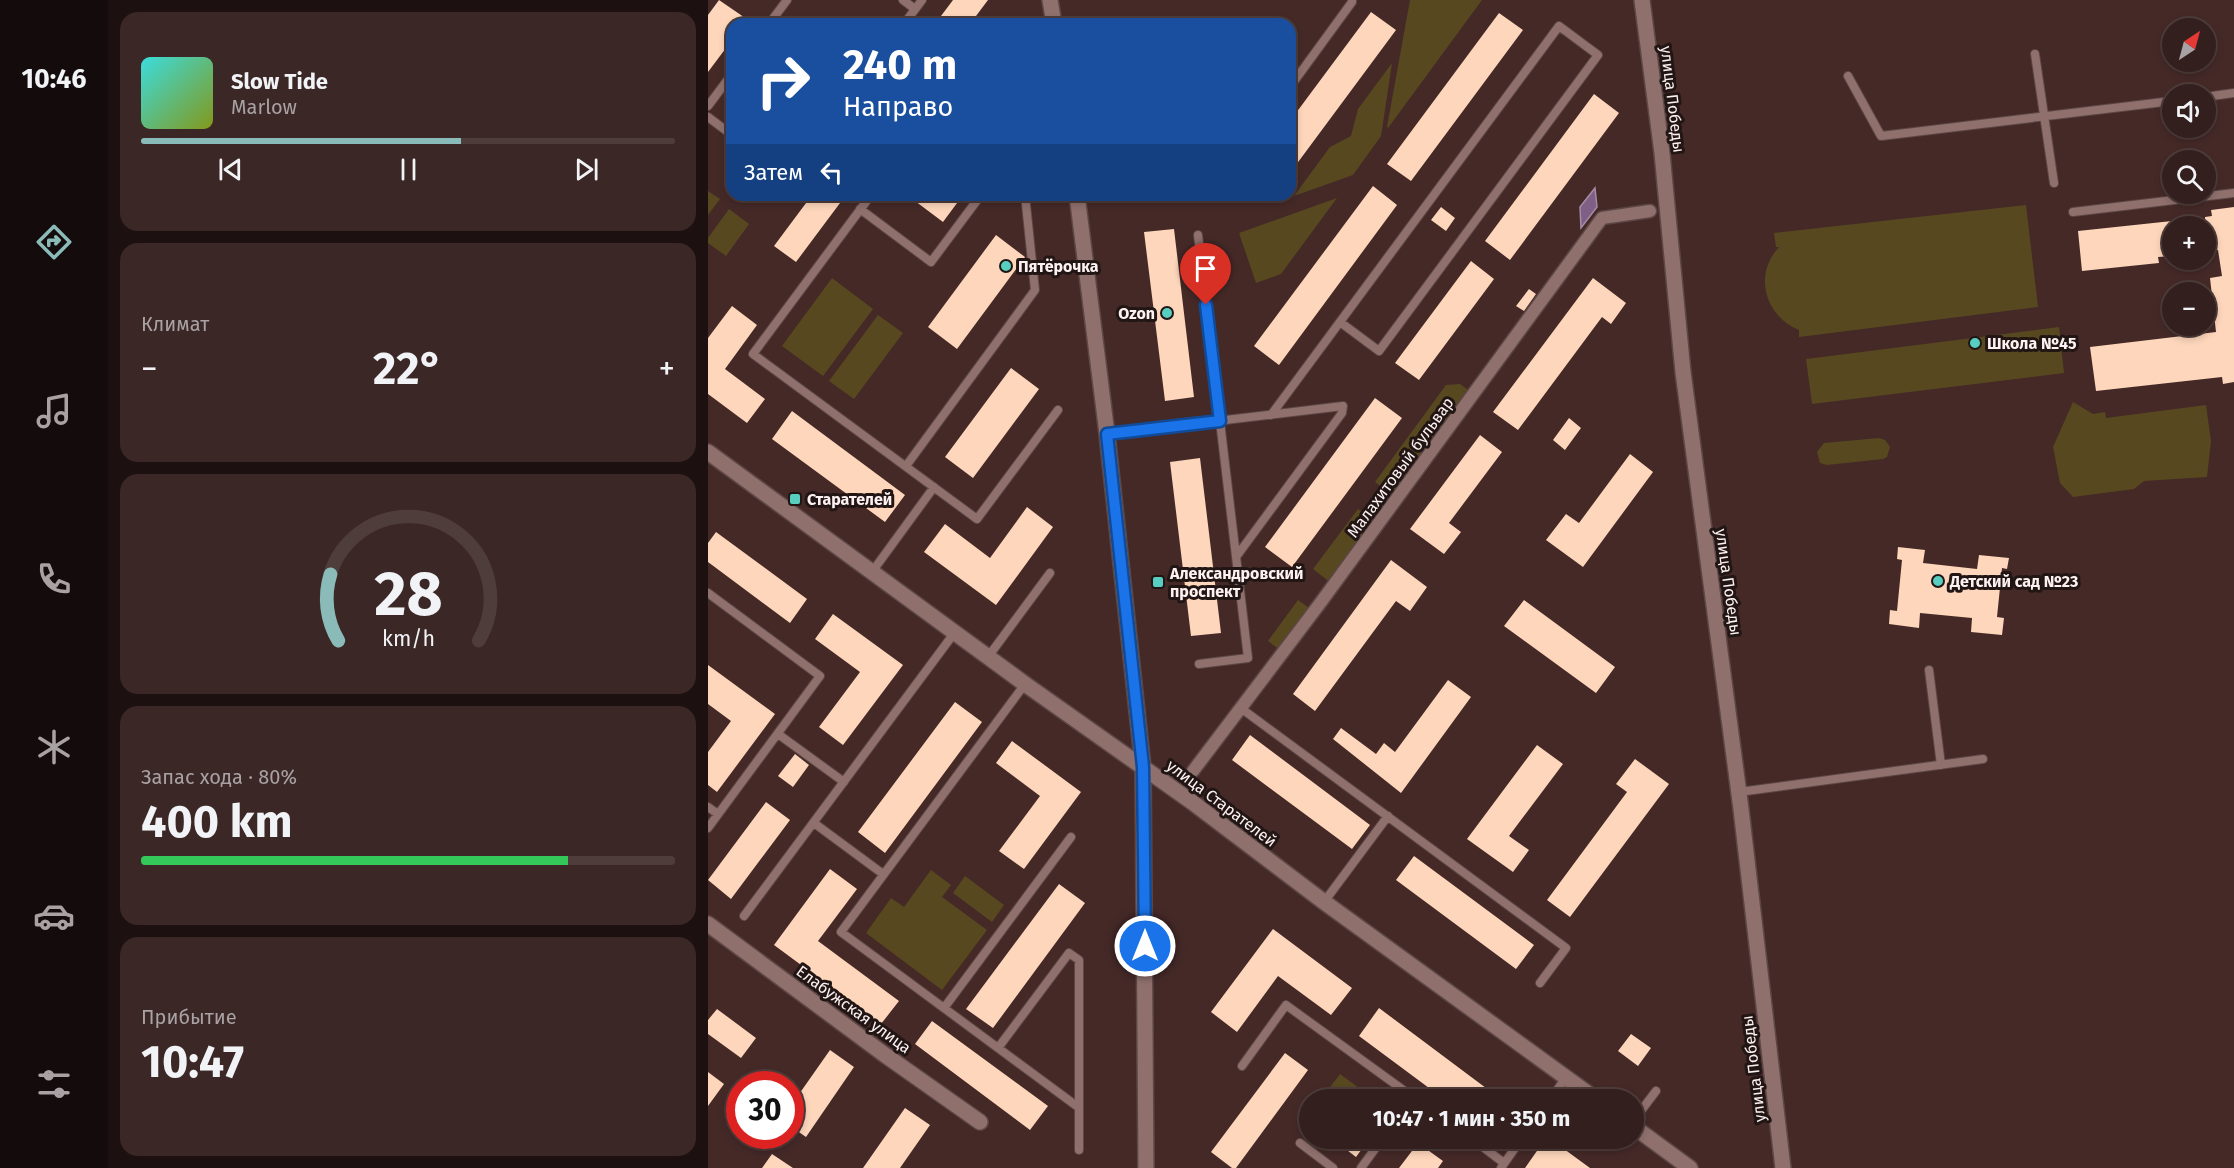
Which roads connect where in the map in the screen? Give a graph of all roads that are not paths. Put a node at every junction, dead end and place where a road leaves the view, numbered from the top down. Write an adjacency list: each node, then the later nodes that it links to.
1 (787, 0): 8 (lane)
2 (903, 0): 7 (lane)
3 (922, 0): 7 (lane)
4 (1050, 0): 10 (street)
5 (1352, 0): 13 (lane)
6 (1642, 0): 56 (street, улица Победы)
7 (915, 9): 9 (lane)
8 (774, 18)
9 (908, 18)
10 (1053, 18)
11 (2035, 54): 19 (lane)
12 (1848, 76): 19 (lane)
13 (1296, 79)
14 (726, 82): 18 (lane)
15 (2234, 93): 16 (lane)
16 (2216, 95)
17 (2162, 102): 19 (lane)
18 (708, 106)
19 (2044, 116): 22 (lane)
20 (708, 117): 21 (lane)
21 (726, 130)
22 (2054, 183)
23 (2234, 193): 30 (lane)
24 (866, 201): 28 (lane)
25 (977, 201): 28 (lane)
26 (1026, 201): 38 (lane)
27 (1078, 201): 36 (street)
28 (860, 209): 38 (lane)
29 (1650, 211): 49 (street, Малахитовый бульвар)
30 (2073, 212)
31 (1198, 235): 35 (lane)
32 (1340, 322): 32 (lane); 34 (lane)
33 (1058, 410): 39 (lane)
34 (1271, 415): 35 (lane); 40 (lane)
35 (1220, 421): 36 (lane); 40 (lane)
36 (1107, 434): 53 (street)
37 (708, 452): 41 (street, улица Старателей)
38 (906, 466): 39 (lane)
39 (934, 487): 41 (lane)
40 (1236, 557): 46 (lane)
41 (872, 572): 44 (street, улица Старателей)
42 (1050, 573): 45 (lane)
43 (708, 593): 50 (lane)
44 (955, 632): 45 (street, улица Старателей); 55 (lane)
45 (988, 657): 48 (street, улица Старателей)
46 (1199, 664)
47 (1929, 670): 52 (lane)
48 (1025, 684): 53 (street, улица Старателей); 63 (lane)
49 (1242, 709): 54 (street, Малахитовый бульвар); 59 (lane)
50 (778, 734): 55 (lane); 58 (lane)
51 (1983, 759): 52 (lane)
52 (1941, 765): 56 (lane)
53 (1143, 767): 64 (street, улица Старателей); 86 (street)
54 (1192, 771)
55 (844, 782): 60 (lane)
56 (1739, 792): 90 (street, улица Победы)
57 (708, 807): 58 (lane)
58 (718, 814): 61 (lane)
59 (1388, 816): 64 (lane); 67 (lane)
60 (814, 823): 63 (lane); 65 (lane)
61 (708, 828)
62 (1071, 837): 68 (lane)
63 (883, 874): 68 (lane)
64 (1324, 902): 71 (street, улица Старателей)
65 (744, 916)
66 (708, 924): 78 (street, Елабужская улица)
67 (1540, 983)
68 (944, 1008): 69 (lane)
69 (998, 1048): 76 (lane); 76 (lane)
70 (1242, 1066): 72 (lane)
71 (1567, 1077): 73 (lane); 74 (street, улица Старателей)
72 (1400, 1089)
73 (1558, 1089)
74 (1583, 1089)
75 (1656, 1091): 77 (lane)
76 (1078, 1107): 84 (lane)
77 (1644, 1107)
78 (980, 1122)
79 (1644, 1134): 89 (street)
80 (1308, 1149): 87 (lane)
81 (1375, 1149): 88 (lane)
82 (1484, 1149): 85 (lane)
83 (1515, 1149): 85 (lane)
84 (1078, 1150)
85 (1503, 1166)
86 (1146, 1168)
87 (1334, 1168)
88 (1361, 1168)
89 (1690, 1168)
90 (1783, 1168)

